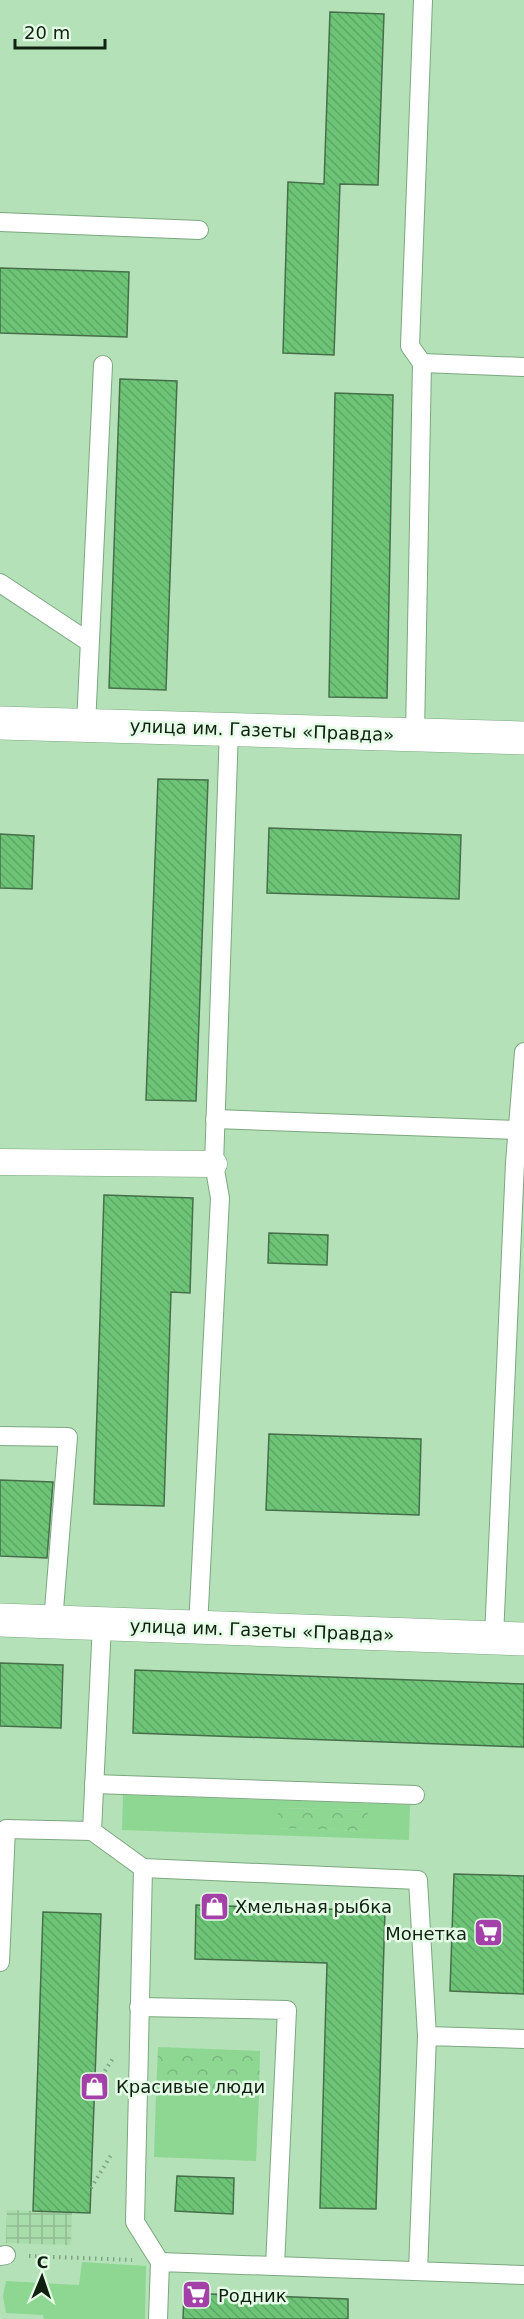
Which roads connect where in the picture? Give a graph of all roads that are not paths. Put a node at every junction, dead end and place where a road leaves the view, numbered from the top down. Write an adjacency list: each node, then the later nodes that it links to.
1 (423, 0): 4 (lane)
2 (0, 222): 3 (lane)
3 (199, 230)
4 (422, 363): 6 (lane); 12 (lane)
5 (103, 364): 8 (lane)
6 (524, 367)
7 (0, 583): 8 (lane)
8 (89, 642): 10 (lane)
9 (0, 723): 10 (street, улица им. Газеты «Правда»)
10 (86, 725): 11 (street, улица им. Газеты «Правда»)
11 (229, 729): 12 (street, улица им. Газеты «Правда»); 15 (lane)
12 (415, 734): 13 (street, улица им. Газеты «Правда»)
13 (524, 738)
14 (524, 1052): 16 (lane)
15 (215, 1119): 16 (lane); 19 (lane)
16 (517, 1130): 18 (lane)
17 (0, 1162): 19 (street)
18 (520, 1163): 25 (lane)
19 (214, 1164): 24 (lane)
20 (0, 1436): 22 (lane)
21 (0, 1620): 22 (street, улица им. Газеты «Правда»)
22 (53, 1622): 23 (street, улица им. Газеты «Правда»)
23 (102, 1624): 24 (street, улица им. Газеты «Правда»); 26 (lane)
24 (198, 1627): 25 (street, улица им. Газеты «Правда»)
25 (509, 1638)
26 (94, 1784): 27 (lane); 29 (lane)
27 (415, 1795)
28 (3, 1827): 29 (lane); 31 (lane)
29 (92, 1831): 30 (lane)
30 (143, 1868): 32 (lane); 33 (lane)
31 (0, 1962)
32 (139, 2007): 35 (lane); 36 (lane)
33 (427, 2036): 34 (lane); 37 (lane)
34 (524, 2039)
35 (160, 2262): 36 (lane); 39 (lane)
36 (275, 2266): 37 (lane)
37 (418, 2271): 38 (lane)
38 (524, 2275)
39 (158, 2319)

